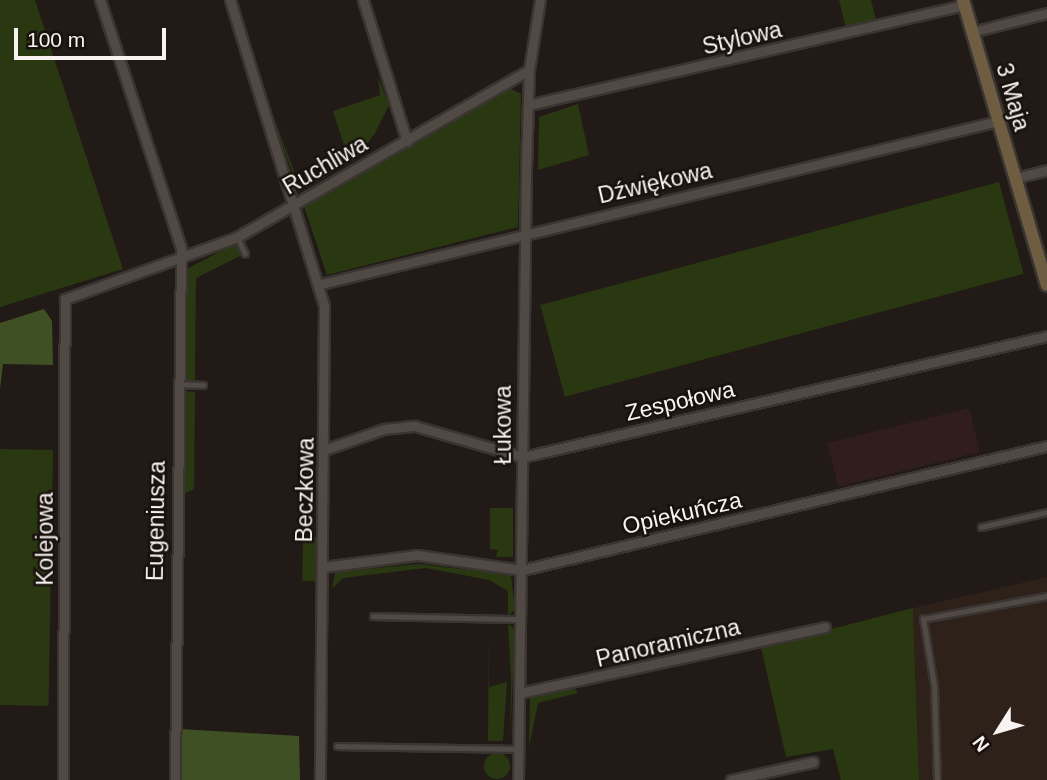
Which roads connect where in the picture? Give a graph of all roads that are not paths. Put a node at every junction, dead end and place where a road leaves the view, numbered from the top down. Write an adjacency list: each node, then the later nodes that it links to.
1 (100, 0): 18 (street, Eugeniusza)
2 (230, 0): 14 (street, Beczkowa)
3 (363, 0): 11 (street)
4 (540, 0): 8 (street)
5 (964, 2): 7 (street, 3 Maja); 9 (street, Stylowa)
6 (1047, 13): 7 (street)
7 (972, 32): 10 (street, 3 Maja)
8 (529, 70): 9 (street, Łukowa); 11 (street, Ruchliwa)
9 (528, 105): 15 (street, Łukowa)
10 (998, 121): 13 (street, 3 Maja); 15 (street, Dźwiękowa)
11 (407, 141): 14 (street, Ruchliwa)
12 (1047, 170): 13 (street)
13 (1015, 178): 20 (street, 3 Maja)
14 (296, 204): 16 (street, Ruchliwa); 19 (street, Beczkowa)
15 (526, 233): 19 (street, Dźwiękowa); 27 (street, Łukowa)
16 (237, 237): 17 (lane); 18 (street, Ruchliwa)
17 (245, 253)
18 (180, 262): 21 (street, Ruchliwa); 23 (street, Eugeniusza)
19 (321, 284): 26 (street, Beczkowa)
20 (1047, 285)
21 (65, 299): 40 (street, Kolejowa)
22 (1047, 336): 27 (street, Zespołowa)
23 (177, 384): 24 (lane); 41 (street, Eugeniusza)
24 (202, 385)
25 (1047, 446): 31 (street, Opiekuńcza)
26 (324, 450): 27 (street, Zespołowa); 30 (street, Beczkowa)
27 (523, 457): 31 (street, Łukowa)
28 (1047, 512): 29 (lane)
29 (981, 527)
30 (323, 567): 31 (street, Opiekuńcza); 42 (street, Beczkowa)
31 (522, 570): 34 (street, Łukowa)
32 (1047, 596): 45 (lane)
33 (373, 616): 34 (lane)
34 (522, 619): 36 (street, Łukowa)
35 (825, 627): 36 (street, Panoramiczna)
36 (520, 693): 38 (street, Łukowa)
37 (337, 746): 38 (lane)
38 (519, 749): 43 (street, Łukowa)
39 (813, 762): 44 (street)
40 (63, 780)
41 (175, 780)
42 (320, 780)
43 (518, 780)
44 (731, 780)
45 (937, 780)

